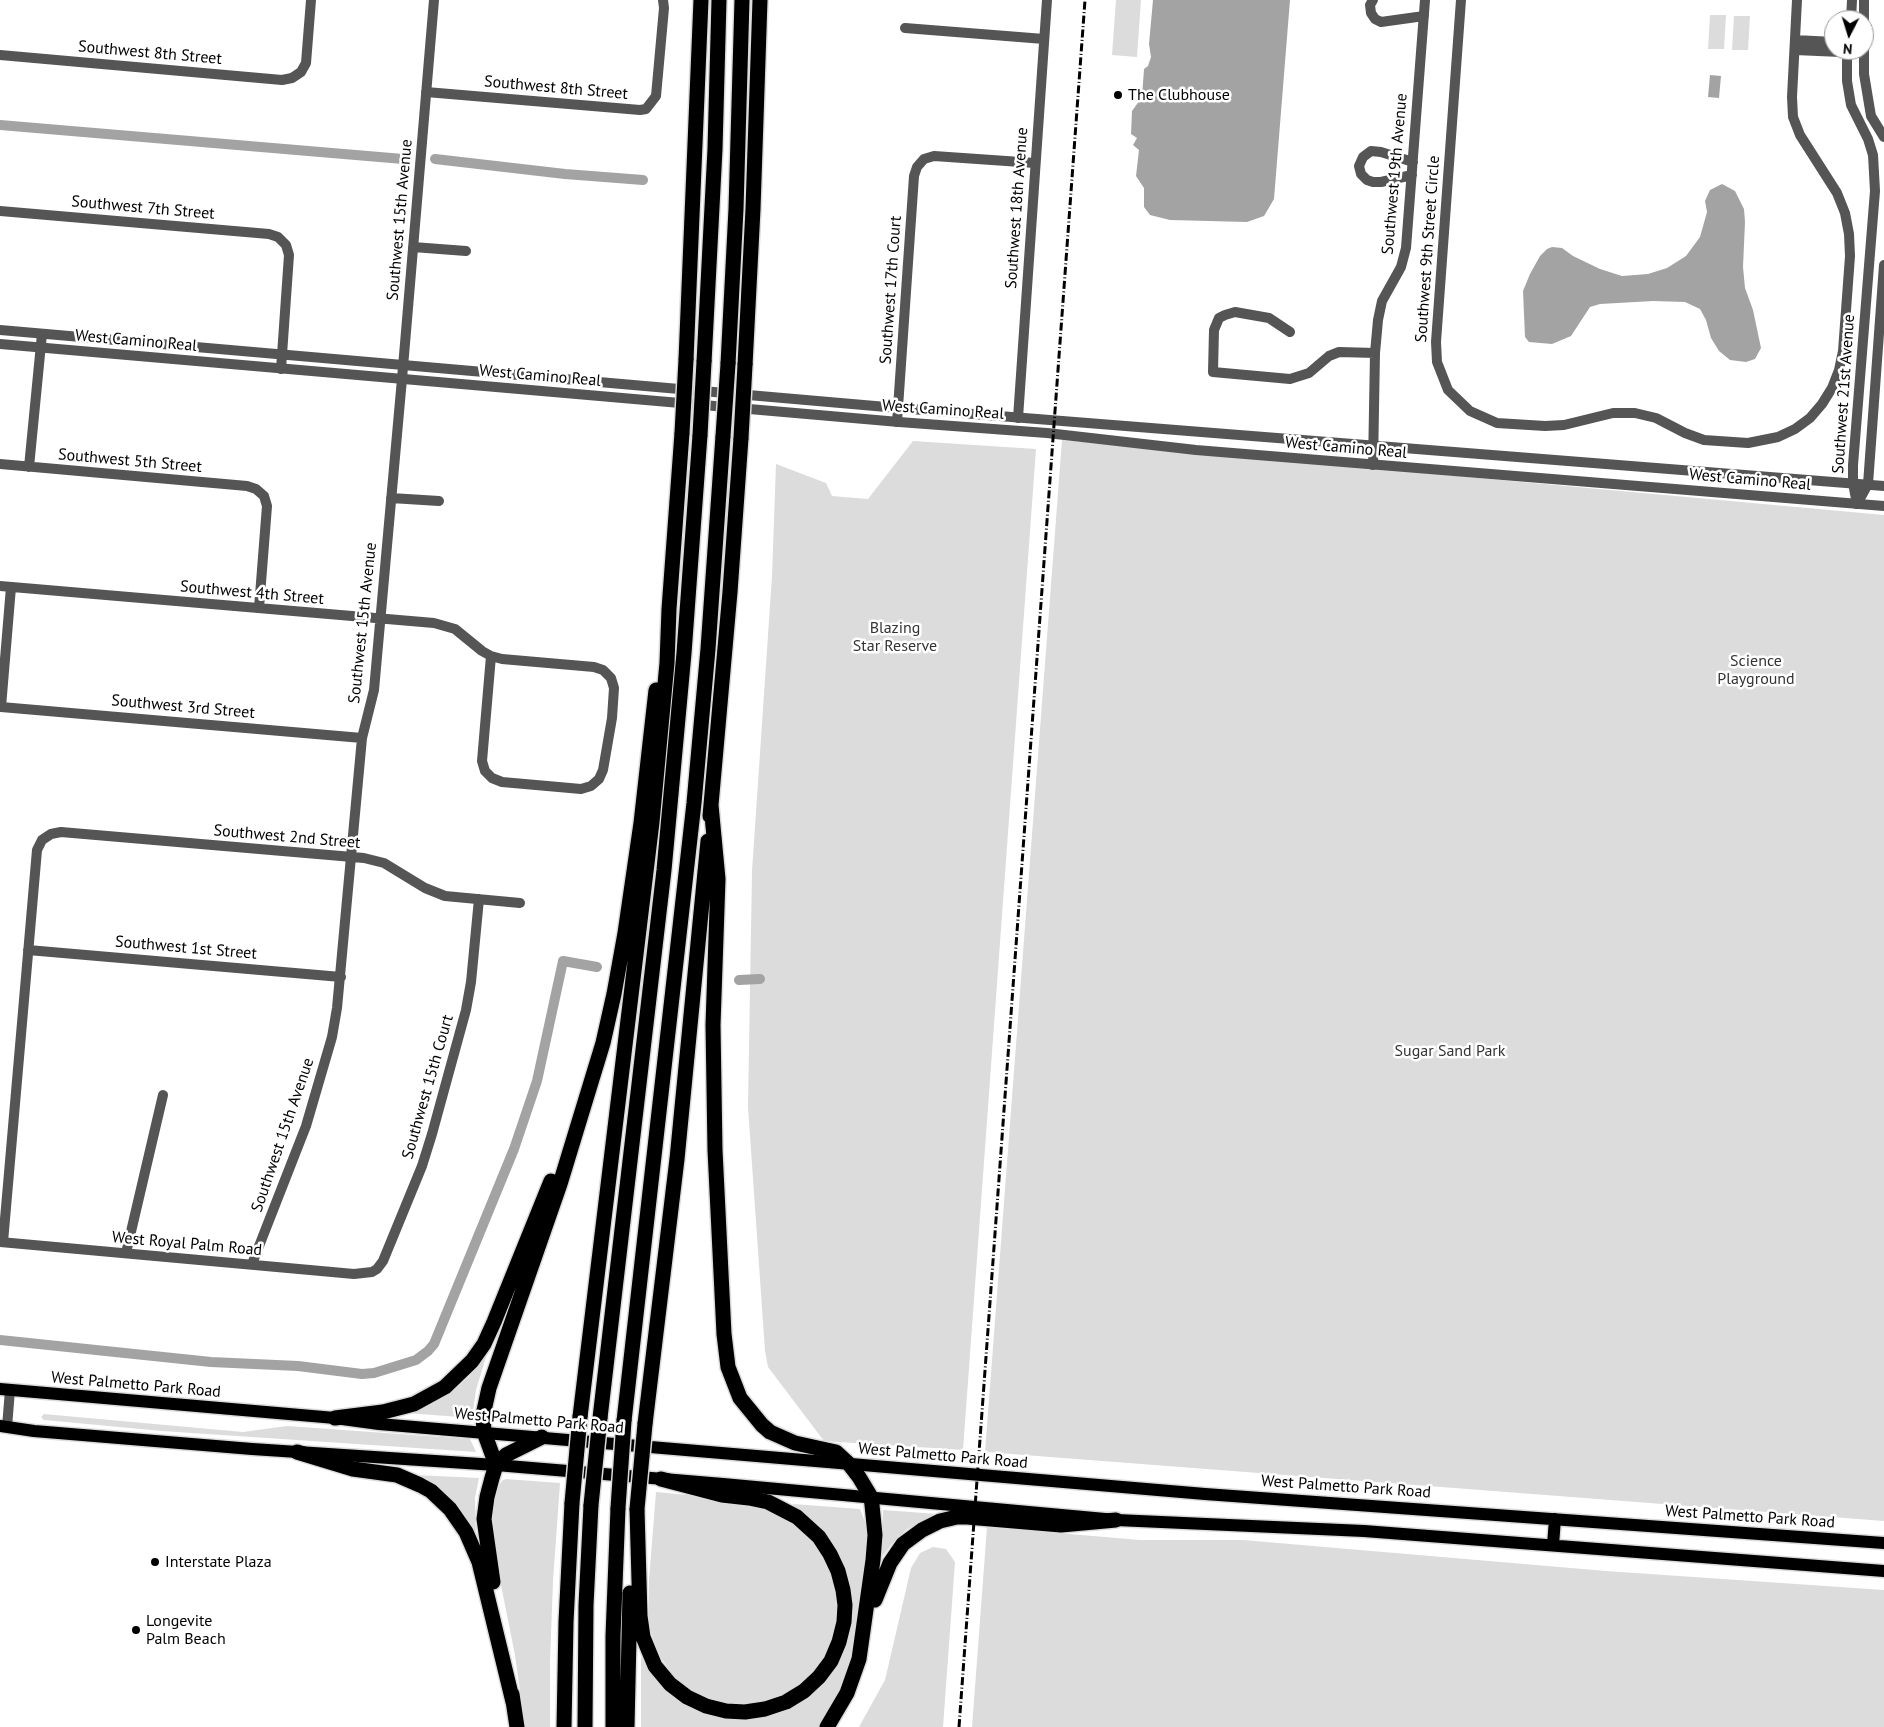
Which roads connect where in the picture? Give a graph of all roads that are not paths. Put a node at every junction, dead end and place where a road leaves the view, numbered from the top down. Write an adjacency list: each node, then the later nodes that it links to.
1 (311, 0): 19 (street, Southwest 8th Street)
2 (434, 0): 22 (street, Southwest 15th Avenue)
3 (663, 0): 22 (street, Southwest 8th Street)
4 (701, 0): 57 (highway, bridge)
5 (719, 0): 84 (highway, bridge)
6 (742, 0): 88 (highway, bridge)
7 (760, 0): 62 (highway, bridge)
8 (1047, 0): 15 (street, Southwest 18th Avenue)
9 (1373, 0): 13 (street)
10 (1424, 0): 13 (street, Southwest 19th Avenue)
11 (1461, 0): 17 (street, Southwest 9th Street Circle)
12 (1797, 0): 17 (street, Southwest 9th Street Circle)
13 (1424, 16): 24 (street, Southwest 19th Avenue)
14 (905, 28): 15 (street)
15 (1044, 39): 25 (street, Southwest 18th Avenue)
16 (1824, 43): 17 (street)
17 (1795, 45): 18 (street)
18 (1824, 48)
19 (0, 55)
20 (1847, 60): 48 (street, Southwest 21st Avenue)
21 (1864, 60): 23 (street)
22 (426, 92): 28 (street, Southwest 15th Avenue)
23 (1884, 137)
24 (1413, 162): 26 (street, Southwest 19th Avenue); 26 (street)
25 (1035, 163): 41 (street, Southwest 17th Court); 42 (street, Southwest 18th Avenue)
26 (1412, 175): 36 (street, Southwest 19th Avenue)
27 (0, 211): 37 (street, Southwest 7th Street)
28 (412, 247): 29 (street); 38 (street, Southwest 15th Avenue)
29 (466, 251)
30 (1884, 265): 49 (street, Southwest 21st Avenue)
31 (0, 330): 33 (street, West Camino Real)
32 (1290, 332): 36 (street)
33 (42, 334): 35 (street); 37 (street, West Camino Real)
34 (0, 344): 35 (street, West Camino Real)
35 (40, 348): 39 (street, West Camino Real); 47 (street)
36 (1375, 353): 44 (street, Southwest 19th Avenue)
37 (282, 354): 38 (street, West Camino Real); 39 (street)
38 (404, 365): 40 (street, Southwest 15th Avenue); 41 (street, West Camino Real)
39 (280, 368): 40 (street, West Camino Real)
40 (402, 379): 43 (street, West Camino Real); 51 (street, Southwest 15th Avenue)
41 (898, 408): 42 (street, West Camino Real); 43 (street, Southwest 17th Court)
42 (1018, 418): 44 (street, West Camino Real)
43 (897, 422): 46 (street, West Camino Real)
44 (1374, 445): 46 (street, Southwest 19th Avenue); 48 (street, West Camino Real)
45 (0, 464): 47 (street, Southwest 5th Street)
46 (1373, 465): 53 (street, West Camino Real)
47 (29, 467): 56 (street, Southwest 5th Street)
48 (1853, 483): 49 (street, West Camino Real); 53 (street, Southwest 21st Avenue)
49 (1868, 484): 50 (street, West Camino Real); 53 (street, Southwest 21st Avenue)
50 (1884, 486)
51 (391, 498): 52 (street); 58 (street, Southwest 15th Avenue)
52 (439, 501)
53 (1857, 504): 54 (street, West Camino Real)
54 (1884, 506)
55 (5, 586): 56 (street, Southwest 4th Street); 60 (street)
56 (259, 608): 58 (street, Southwest 4th Street)
57 (669, 609): 69 (highway); 84 (highway, bridge)
58 (380, 619): 59 (street, Southwest 4th Street); 61 (street, Southwest 15th Avenue)
59 (491, 656): 59 (street)
60 (1, 707): 61 (street, Southwest 3rd Street)
61 (362, 738): 63 (street, Southwest 15th Avenue)
62 (711, 805): 80 (highway); 85 (highway, bridge)
63 (351, 857): 64 (street, Southwest 2nd Street); 66 (street, Southwest 2nd Street); 67 (street, Southwest 15th Avenue)
64 (479, 899): 65 (street, Southwest 2nd Street); 73 (street, Southwest 15th Court)
65 (520, 903)
66 (28, 950): 67 (street, Southwest 1st Street); 70 (street)
67 (341, 977): 72 (street, Southwest 15th Avenue)
68 (163, 1095): 71 (street)
69 (574, 1140): 75 (highway); 77 (highway)
70 (2, 1242): 71 (street, West Royal Palm Road)
71 (126, 1253): 72 (street, West Royal Palm Road)
72 (252, 1264): 73 (street, West Royal Palm Road)
73 (372, 1272)
74 (5, 1390): 75 (main road, West Palmetto Park Road); 76 (street)
75 (336, 1418): 77 (main road, West Palmetto Park Road)
76 (3, 1426): 79 (main road)
77 (484, 1432): 78 (main road, West Palmetto Park Road); 81 (highway)
78 (542, 1437): 80 (main road, West Palmetto Park Road); 81 (highway)
79 (296, 1452): 81 (main road); 94 (highway)
80 (849, 1464): 83 (highway); 86 (main road, West Palmetto Park Road)
81 (496, 1465): 82 (main road); 94 (highway)
82 (661, 1479): 83 (main road); 85 (highway)
83 (871, 1498): 87 (main road); 92 (highway)
84 (583, 1504): 96 (highway); 97 (highway)
85 (638, 1510): 93 (highway)
86 (1556, 1519): 89 (main road, West Palmetto Park Road); 90 (main road)
87 (1116, 1520): 90 (main road); 92 (highway)
88 (616, 1532): 93 (highway); 98 (highway)
89 (1884, 1543)
90 (1553, 1545): 91 (main road)
91 (1884, 1571)
92 (863, 1637): 100 (highway)
93 (628, 1654): 99 (highway)
94 (514, 1702): 95 (highway)
95 (517, 1727)
96 (564, 1727)
97 (585, 1727)
98 (613, 1727)
99 (627, 1727)
100 (827, 1727)

